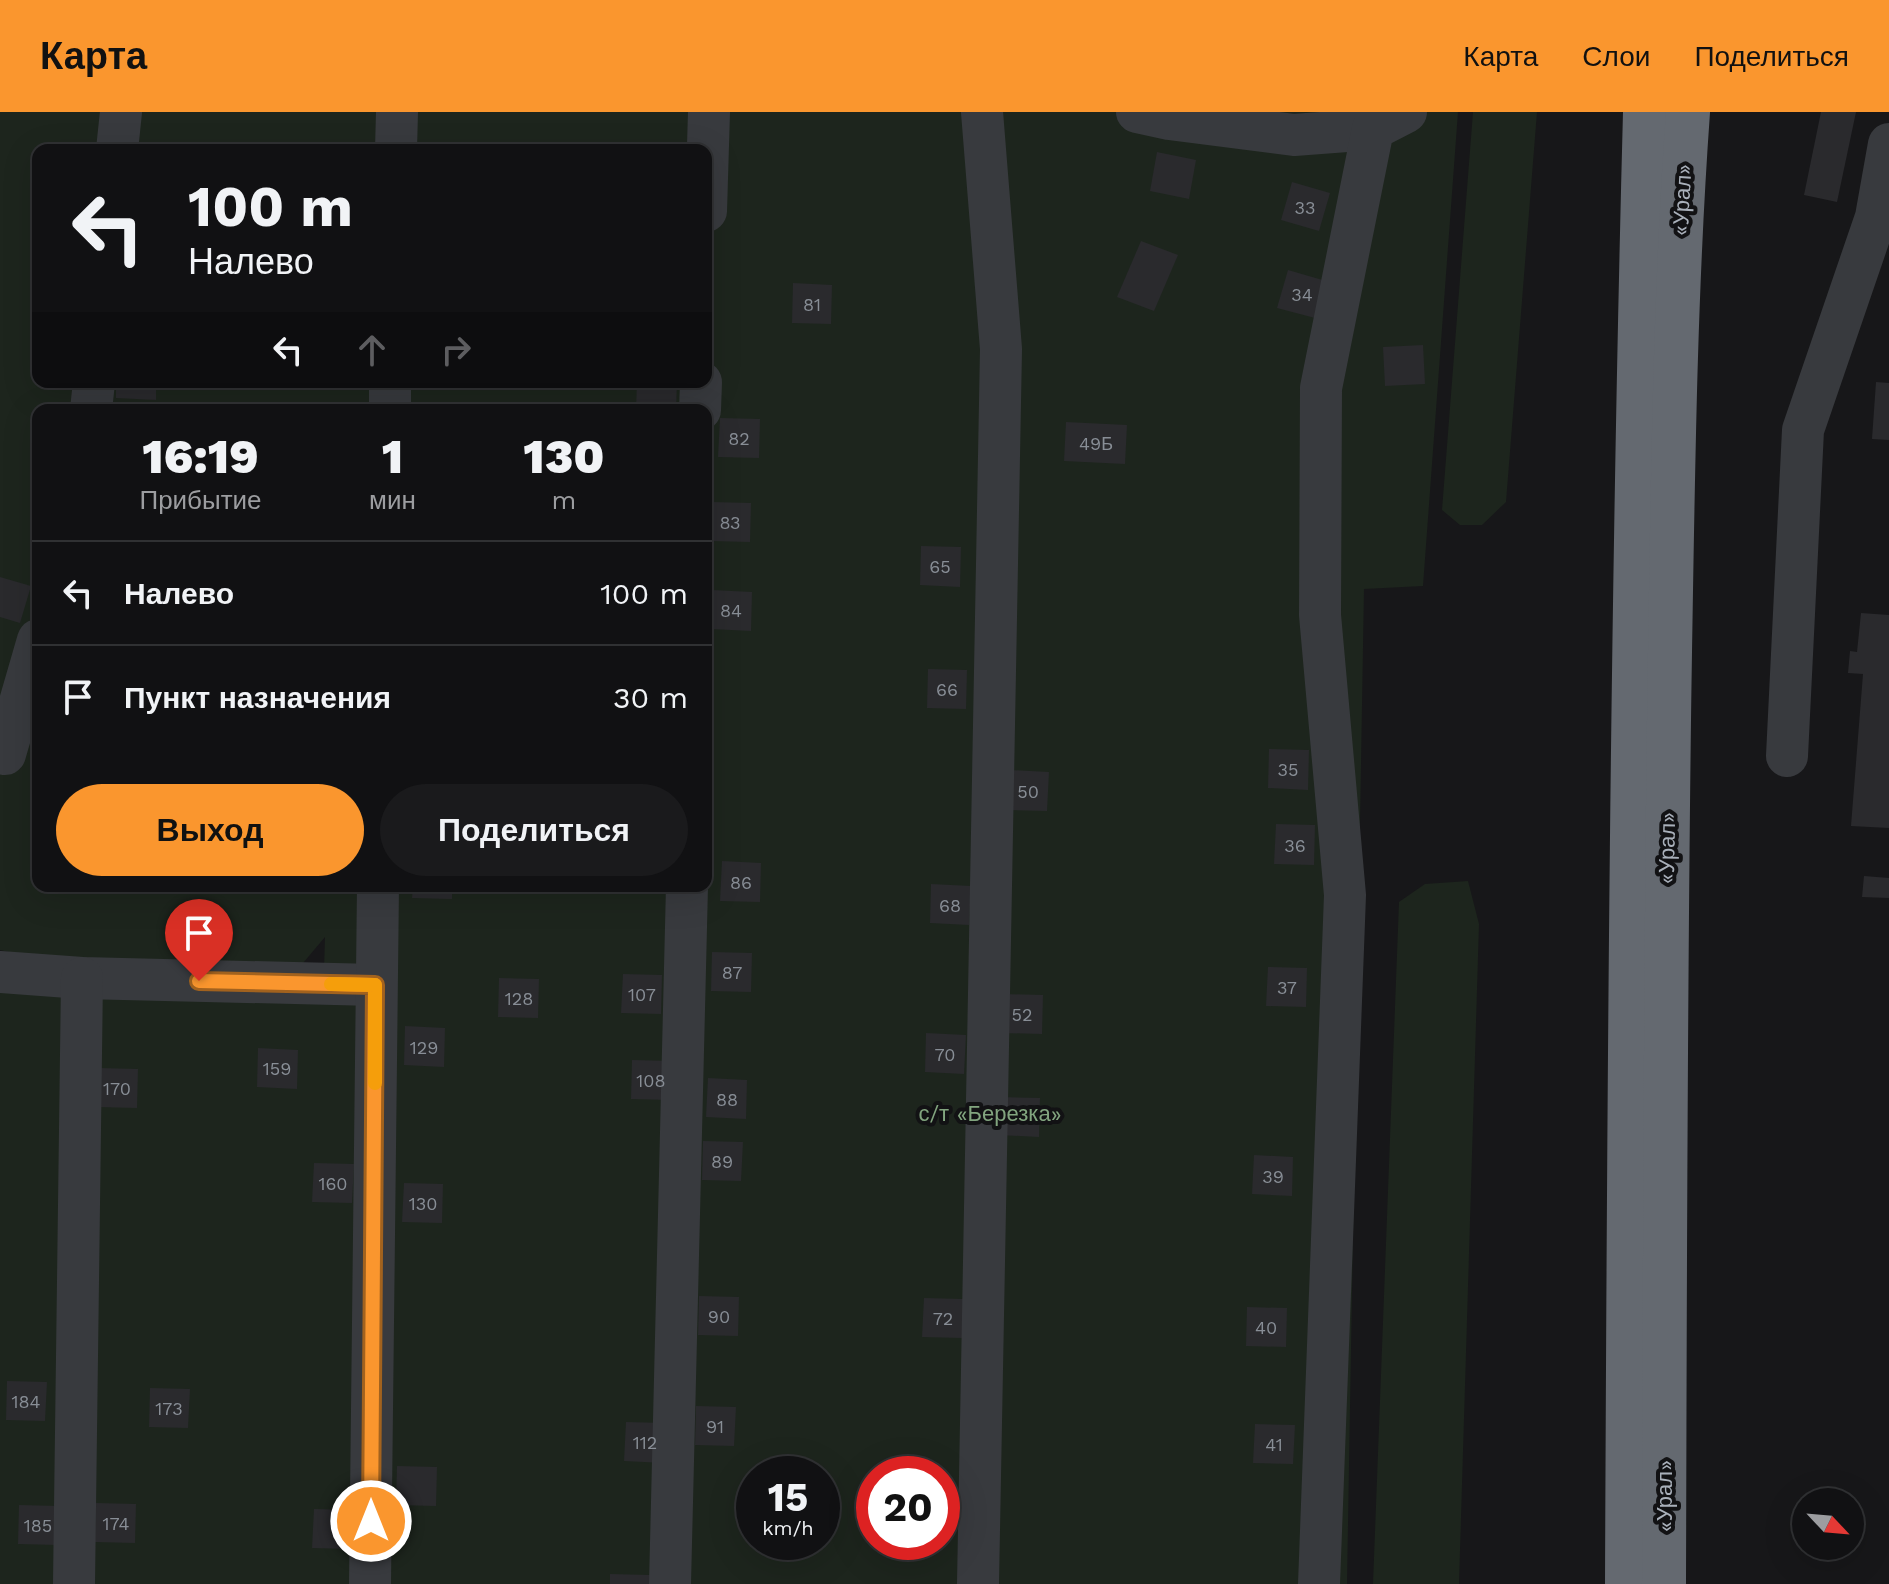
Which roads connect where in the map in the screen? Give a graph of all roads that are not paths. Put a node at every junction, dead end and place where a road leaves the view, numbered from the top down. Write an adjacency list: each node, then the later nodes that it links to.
1 (121, 112): 9 (lane)
2 (397, 112): 10 (lane)
3 (709, 112): 11 (lane)
4 (982, 112): 24 (lane)
5 (1137, 112): 8 (lane)
6 (1645, 112): 26 (highway, «Урал»)
7 (1688, 112): 27 (highway, «Урал»)
8 (1389, 121): 25 (lane)
9 (118, 144)
10 (396, 144)
11 (708, 144)
12 (1889, 144): 15 (lane)
13 (32, 661): 14 (lane)
14 (5, 754)
15 (1787, 756)
16 (378, 892): 20 (lane)
17 (687, 892): 23 (lane)
18 (0, 972): 19 (lane)
19 (82, 978): 20 (lane); 21 (lane)
20 (375, 985): 22 (lane)
21 (74, 1584)
22 (370, 1584)
23 (670, 1584)
24 (978, 1584)
25 (1319, 1584)
26 (1627, 1584)
27 (1664, 1584)

